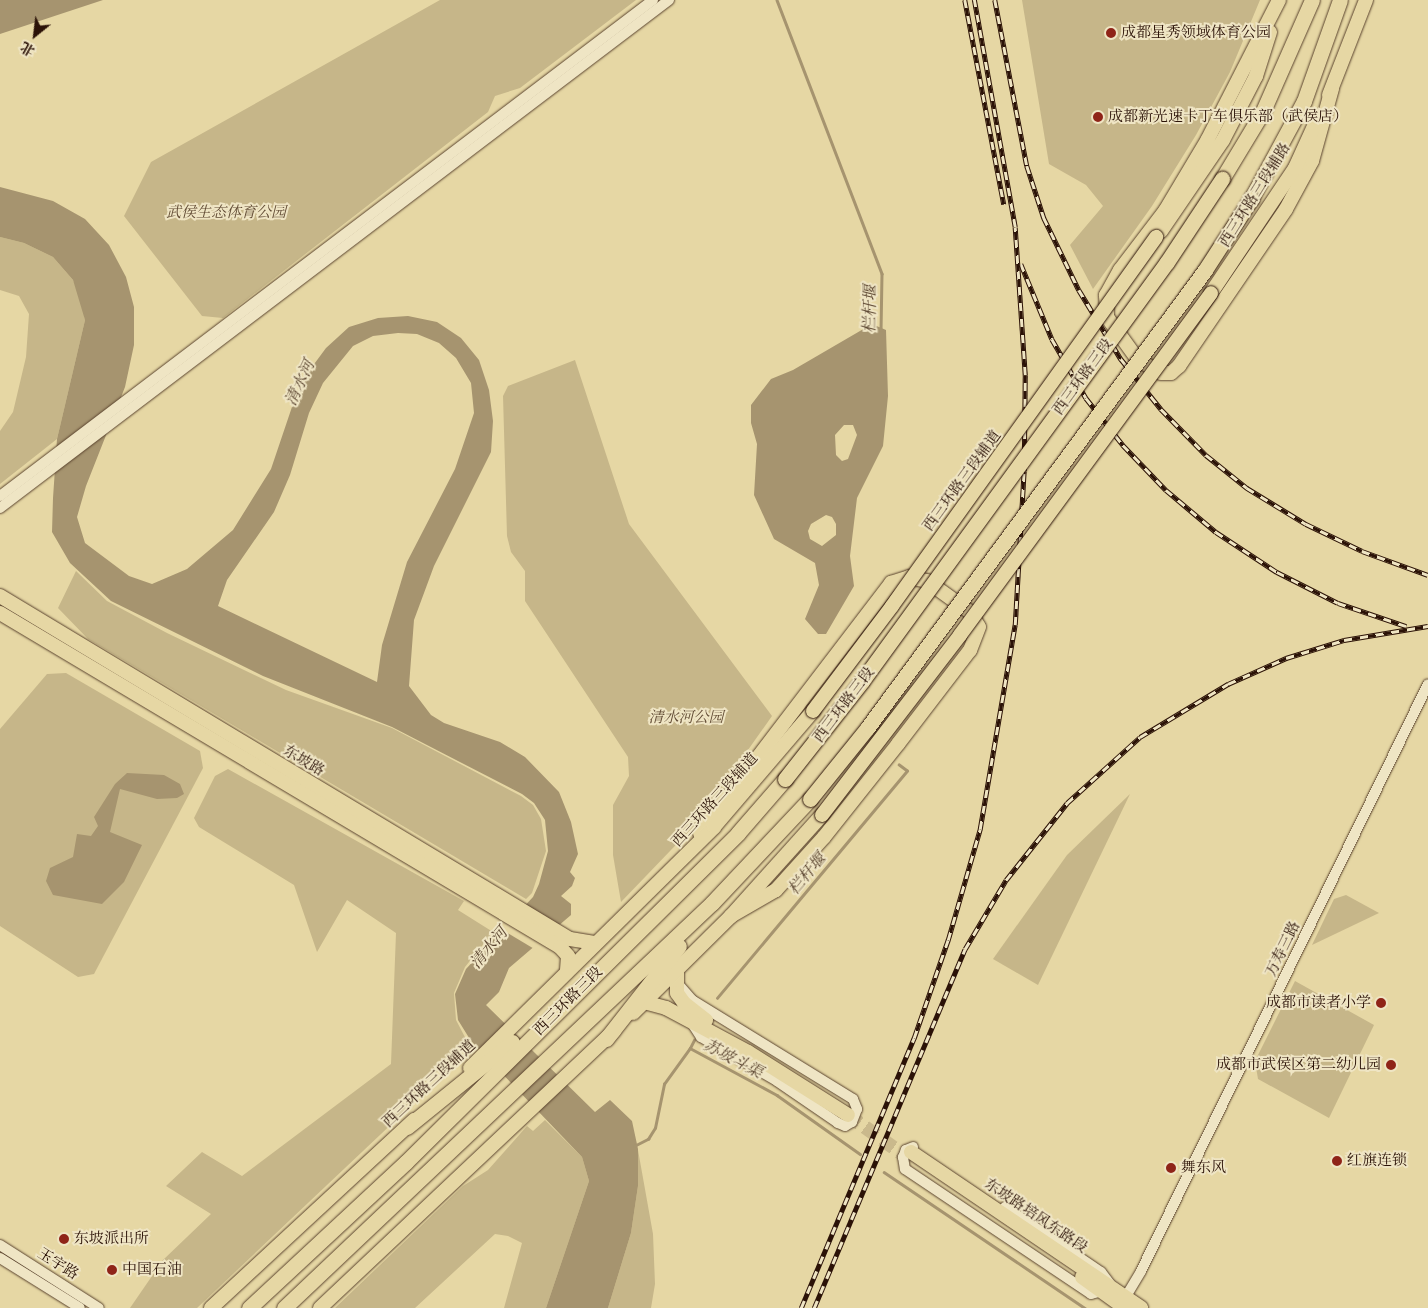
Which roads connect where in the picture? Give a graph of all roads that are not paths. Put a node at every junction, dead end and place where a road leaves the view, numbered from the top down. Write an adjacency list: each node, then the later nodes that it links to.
1 (652, 0): 10 (street)
2 (669, 0): 10 (street)
3 (1279, 0): 9 (main road); 16 (main road, 西三环路三段辅道, bridge)
4 (1304, 0): 8 (highway)
5 (1312, 0): 8 (highway, 西三环路三段)
6 (1340, 0): 17 (highway, 西三环路三段, bridge)
7 (1366, 0): 9 (main road, 西三环路三段辅路)
8 (1288, 54): 26 (highway, 西三环路三段, bridge)
9 (1332, 89): 19 (main road, 西三环路三段辅路, bridge)
10 (40, 471): 11 (street); 12 (street)
11 (0, 496)
12 (0, 508)
13 (0, 596): 18 (main road, 东坡路)
14 (0, 613): 18 (main road, 东坡路)
15 (1428, 684): 34 (street, 万寿三路)
16 (688, 854): 19 (main road); 21 (main road, 西三环路三段辅道)
17 (712, 903): 27 (highway); 39 (highway, 西三环路三段)
18 (500, 906): 20 (main road, 东坡路)
19 (731, 916): 23 (main road)
20 (562, 941): 21 (main road, 东坡路); 22 (main road)
21 (596, 943): 22 (main road, 西三环路三段辅道)
22 (567, 972): 26 (main road, 西三环路三段辅道)
23 (677, 975): 24 (main road); 25 (main road); 25 (street)
24 (644, 1002): 25 (main road); 27 (main road)
25 (690, 1020)
26 (520, 1034): 28 (highway, 西三环路三段); 28 (main road, 西三环路三段辅道)
27 (606, 1039): 40 (main road)
28 (487, 1066): 29 (highway); 38 (highway, 西三环路三段)
29 (407, 1127): 37 (main road, 西三环路三段辅道)
30 (0, 1245): 36 (street, 玉宇路)
31 (0, 1258): 35 (street, 玉宇路)
32 (1113, 1288): 33 (main road, 东坡路培风东路段); 33 (street); 34 (main road, 东坡路培风东路段)
33 (1098, 1292): 34 (main road, 东坡路培风东路段)
34 (1122, 1305): 41 (main road, 东坡路培风东路段)
35 (80, 1308)
36 (99, 1308)
37 (211, 1308)
38 (249, 1308)
39 (284, 1308)
40 (320, 1308)
41 (1141, 1308)

